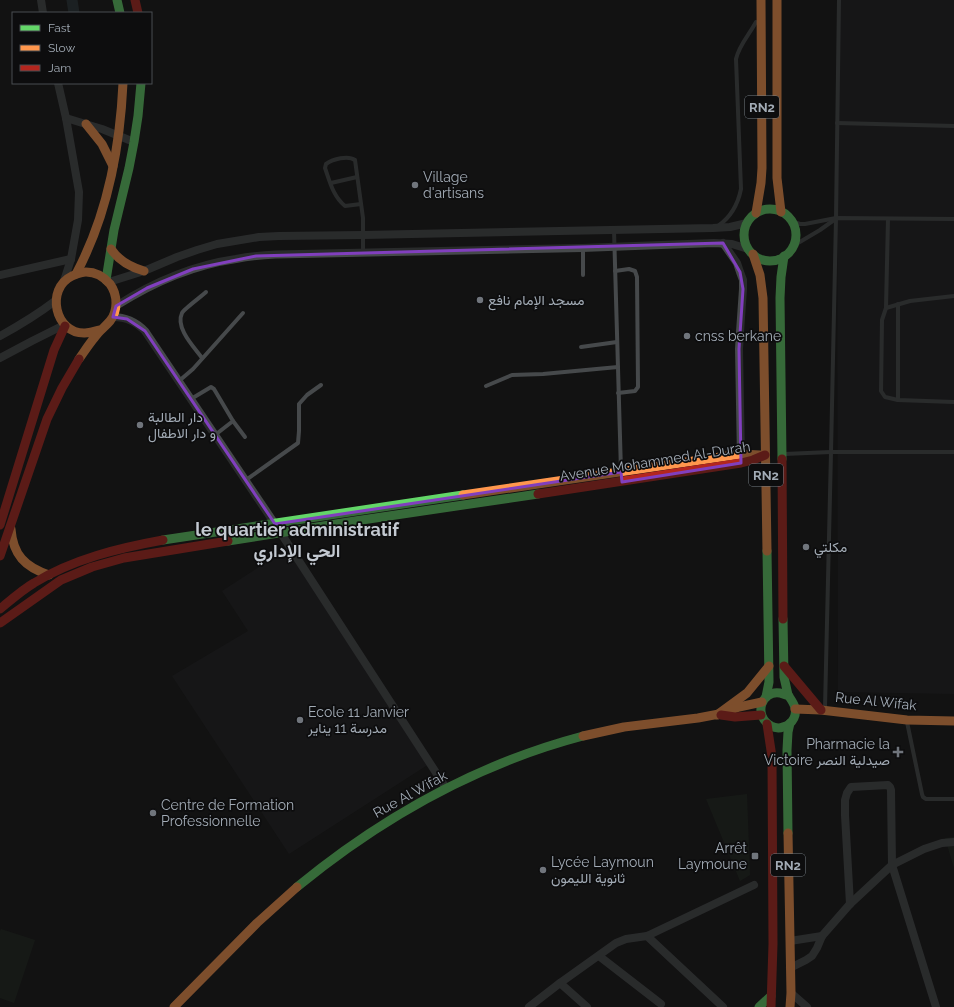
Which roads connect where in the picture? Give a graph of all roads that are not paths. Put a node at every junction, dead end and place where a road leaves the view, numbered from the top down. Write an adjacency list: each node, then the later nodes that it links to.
1 (41, 0): 8 (street)
2 (117, 0): 9 (main road)
3 (135, 0): 10 (main road)
4 (761, 0): 7 (main road, RN2)
5 (777, 0): 24 (main road, RN2)
6 (839, 0): 15 (lane)
7 (761, 11): 25 (main road, RN2); 31 (lane)
8 (43, 12)
9 (120, 12)
10 (138, 12)
11 (58, 84): 14 (street)
12 (123, 84): 18 (main road)
13 (141, 84): 19 (main road)
14 (66, 118): 16 (street); 42 (street)
15 (837, 123): 17 (lane); 26 (lane)
16 (86, 124): 18 (street); 20 (main road)
17 (954, 126)
18 (118, 135): 19 (street); 20 (main road)
19 (134, 142): 38 (main road)
20 (113, 166): 45 (main road)
21 (357, 177): 22 (lane); 22 (lane); 23 (lane)
22 (330, 183): 23 (lane)
23 (361, 204): 33 (lane)
24 (782, 212): 25 (main road); 29 (main road)
25 (756, 213): 30 (main road)
26 (836, 218): 27 (lane); 29 (lane); 35 (lane); 76 (lane)
27 (888, 219): 28 (lane); 55 (lane)
28 (954, 220)
29 (791, 221): 35 (main road)
30 (747, 223): 31 (street); 39 (main road, RN2)
31 (713, 228): 32 (street)
32 (614, 230): 33 (street); 36 (lane)
33 (363, 235): 40 (lane); 43 (street)
34 (723, 243): 36 (street); 39 (street); 80 (street)
35 (793, 246): 41 (main road)
36 (614, 247): 37 (street); 44 (lane)
37 (582, 248): 40 (street); 47 (lane)
38 (111, 249): 43 (main road); 48 (main road)
39 (750, 251): 41 (main road); 79 (main road, RN2)
40 (363, 252): 54 (street)
41 (784, 256): 78 (main road, RN2)
42 (71, 259): 46 (street); 49 (street)
43 (144, 271): 48 (street)
44 (615, 271): 61 (lane); 69 (lane)
45 (76, 274): 48 (main road); 49 (main road)
46 (0, 275)
47 (583, 275)
48 (108, 281): 54 (main road)
49 (64, 282): 52 (main road)
50 (206, 292): 64 (lane)
51 (954, 296): 53 (lane)
52 (55, 301): 58 (main road); 60 (street)
53 (898, 304): 55 (lane); 71 (lane)
54 (116, 306): 57 (main road)
55 (886, 308): 71 (lane)
56 (243, 313): 64 (lane)
57 (113, 317): 59 (main road); 66 (street)
58 (65, 326): 59 (main road); 63 (street); 86 (main road)
59 (100, 330): 84 (main road)
60 (0, 336)
61 (617, 342): 62 (lane); 65 (lane)
62 (581, 347)
63 (0, 358)
64 (202, 358): 66 (lane)
65 (618, 367): 68 (lane); 69 (lane)
66 (178, 381): 70 (street)
67 (321, 385): 82 (lane)
68 (486, 386)
69 (618, 393): 81 (lane)
70 (191, 399): 73 (lane); 74 (street)
71 (898, 400): 72 (lane)
72 (954, 402)
73 (233, 421): 74 (lane); 75 (lane)
74 (215, 435): 82 (street)
75 (245, 436)
76 (832, 452): 77 (lane); 78 (lane); 97 (lane)
77 (954, 452)
78 (782, 454): 93 (main road, RN2)
79 (765, 456): 80 (main road, Avenue Mohammed Al-Durah); 92 (main road, RN2)
80 (741, 459): 81 (main road, Avenue Mohammed Al-Durah); 83 (main road, Avenue Mohammed Al-Durah)
81 (621, 472): 83 (main road); 85 (main road, Avenue Mohammed Al-Durah)
82 (246, 481): 85 (street)
83 (622, 482): 87 (main road, Avenue Mohammed Al-Durah)
84 (11, 524): 88 (main road); 89 (main road)
85 (275, 524): 87 (street); 89 (main road, Avenue Mohammed Al-Durah)
86 (0, 525)
87 (281, 533): 91 (main road, Avenue Mohammed Al-Durah); 104 (street)
88 (0, 556)
89 (49, 575): 90 (main road, Avenue Mohammed Al-Durah)
90 (0, 609)
91 (0, 623)
92 (769, 666): 95 (main road, RN2); 98 (main road)
93 (784, 666): 94 (main road, RN2); 97 (main road)
94 (789, 696): 95 (main road); 96 (main road, RN2)
95 (764, 700): 98 (main road, Rue Al Wifak); 99 (main road, RN2)
96 (796, 709): 97 (main road, Rue Al Wifak); 102 (main road, RN2)
97 (823, 710): 100 (main road, Rue Al Wifak)
98 (717, 715): 99 (main road, Rue Al Wifak); 104 (main road, Rue Al Wifak)
99 (761, 715): 103 (main road, RN2)
100 (907, 720): 101 (main road, Rue Al Wifak); 105 (lane)
101 (954, 721)
102 (790, 723): 103 (main road); 112 (main road, RN2)
103 (767, 724): 117 (main road, RN2)
104 (446, 788): 119 (main road, Rue Al Wifak)
105 (954, 798)
106 (954, 842): 107 (street)
107 (892, 865): 109 (street); 109 (street); 127 (street)
108 (754, 884): 110 (street)
109 (850, 904): 111 (street)
110 (647, 936): 113 (street); 122 (street)
111 (822, 936): 112 (street); 114 (street)
112 (790, 941): 114 (main road, RN2)
113 (599, 956): 115 (street); 118 (street)
114 (790, 968): 116 (main road, RN2)
115 (560, 984): 120 (street); 121 (street)
116 (790, 993): 125 (main road, RN2); 126 (street)
117 (772, 996): 123 (main road); 124 (main road, RN2)
118 (661, 1004)
119 (174, 1007)
120 (529, 1007)
121 (587, 1007)
122 (723, 1007)
123 (759, 1007)
124 (771, 1007)
125 (790, 1007)
126 (807, 1007)
127 (936, 1007)

